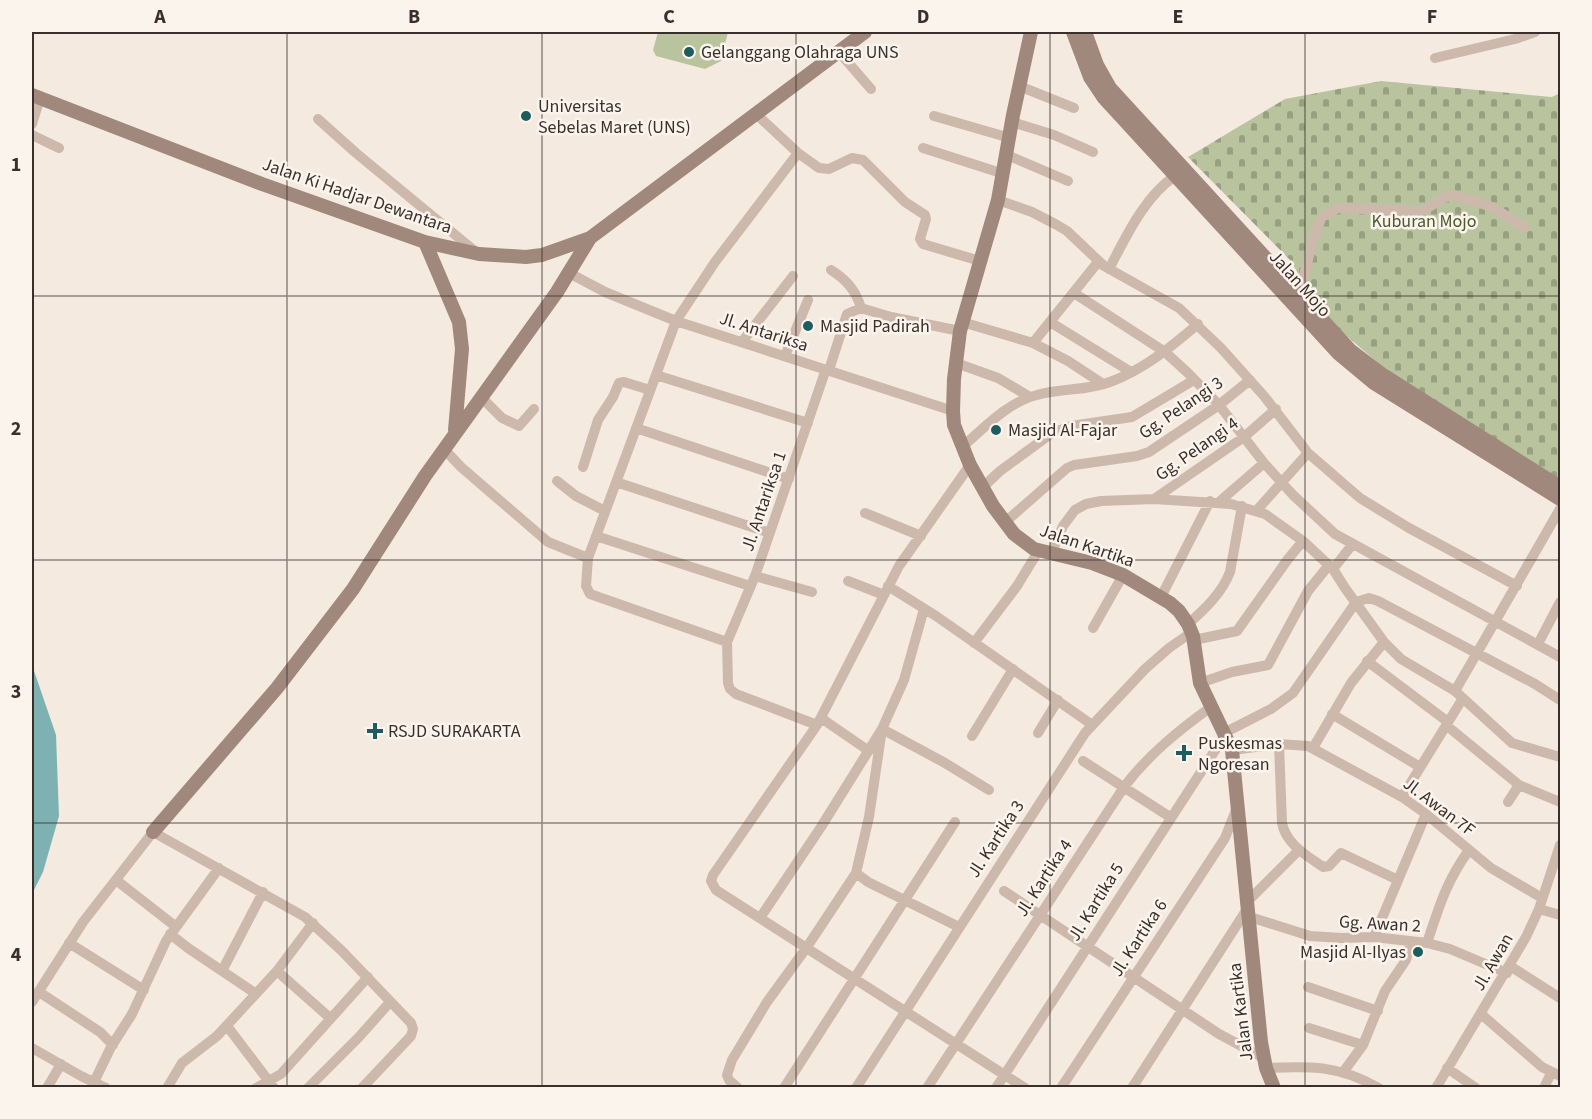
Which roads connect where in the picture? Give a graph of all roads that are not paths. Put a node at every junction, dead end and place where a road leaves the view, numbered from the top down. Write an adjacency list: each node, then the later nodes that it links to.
1 (865, 32): 6 (street, Jalan Ki Hadjar Dewantara)
2 (1031, 32): 8 (street, Jalan Kartika)
3 (1073, 32): 25 (street, Jalan Mojo)
4 (1086, 32): 30 (street)
5 (1535, 32): 7 (street)
6 (839, 52): 9 (street); 12 (street, Jalan Ki Hadjar Dewantara)
7 (1434, 58)
8 (1019, 86): 11 (street); 15 (street, Jalan Kartika)
9 (871, 89)
10 (36, 96): 16 (street); 31 (street, Jalan Ki Hadjar Dewantara)
11 (1074, 108)
12 (755, 113): 22 (street); 29 (street, Jalan Ki Hadjar Dewantara)
13 (934, 116): 18 (street)
14 (318, 119): 32 (street)
15 (1012, 122): 18 (street, Jalan Kartika); 21 (street)
16 (32, 124)
17 (32, 135): 19 (street)
18 (1010, 138): 23 (street, Jalan Kartika)
19 (59, 148)
20 (922, 148): 24 (street)
21 (1093, 152)
22 (798, 153): 33 (street); 43 (street)
23 (1007, 154): 24 (street, Jalan Kartika); 26 (street)
24 (1004, 174): 27 (street, Jalan Kartika)
25 (1175, 176): 30 (street, Jalan Mojo); 35 (street)
26 (1068, 181)
27 (998, 200): 33 (street, Jalan Kartika); 34 (street)
28 (1524, 227): 40 (street)
29 (590, 238): 32 (street, Jalan Ki Hadjar Dewantara); 37 (street)
30 (1242, 238): 40 (street); 82 (street, Jalan Mojo)
31 (425, 242): 32 (street, Jalan Ki Hadjar Dewantara); 67 (street)
32 (479, 254)
33 (980, 261): 46 (street, Jalan Kartika)
34 (1098, 262): 35 (street); 39 (street)
35 (1109, 269): 45 (street)
36 (831, 270): 42 (street)
37 (569, 273): 43 (street, Jl. Antariksa); 59 (street)
38 (793, 276): 47 (street)
39 (1074, 292): 44 (street); 49 (street)
40 (1299, 294): 80 (street)
41 (808, 300): 50 (street)
42 (861, 308): 46 (street); 52 (street, Jl. Antariksa 1)
43 (676, 321): 47 (street, Jl. Antariksa); 54 (street)
44 (1050, 322): 48 (street); 53 (street)
45 (1197, 324): 49 (street); 56 (street)
46 (961, 327): 48 (street); 51 (street, Jalan Kartika)
47 (742, 342): 50 (street, Jl. Antariksa)
48 (1034, 343): 57 (street)
49 (1165, 352): 53 (street); 55 (street)
50 (785, 356): 52 (street, Jl. Antariksa)
51 (956, 363): 60 (street); 64 (street, Jalan Kartika)
52 (827, 369): 64 (street, Jl. Antariksa); 65 (street, Jl. Antariksa 1)
53 (1131, 372): 57 (street)
54 (656, 375): 58 (street); 65 (street)
55 (1194, 380): 61 (street); 79 (street)
56 (1250, 380): 61 (street, Gg. Pelangi 3); 62 (street)
57 (1103, 384): 60 (street)
58 (650, 390): 66 (street); 74 (street)
59 (481, 397): 63 (street); 67 (street)
60 (1030, 397): 69 (street)
61 (1219, 405): 68 (street); 89 (street, Gg. Pelangi 3)
62 (1276, 409): 68 (street, Gg. Pelangi 4); 71 (street)
63 (534, 410)
64 (953, 411): 69 (street, Jalan Kartika)
65 (808, 423): 75 (street, Jl. Antariksa 1)
66 (636, 428): 75 (street); 77 (street)
67 (455, 433): 70 (street)
68 (1244, 437): 72 (street); 81 (street, Gg. Pelangi 4)
69 (962, 447): 73 (street, Jalan Kartika)
70 (444, 449): 96 (street); 149 (street)
71 (1308, 453): 78 (street); 101 (street)
72 (1264, 463): 78 (street); 83 (street)
73 (970, 465): 79 (street, Jalan Kartika); 92 (street)
74 (583, 467)
75 (789, 479): 90 (street, Jl. Antariksa 1)
76 (557, 480): 87 (street)
77 (616, 482): 87 (street); 90 (street)
78 (1282, 483): 86 (street); 94 (street)
79 (983, 487): 89 (street, Jalan Kartika)
80 (1560, 487)
81 (1154, 499): 83 (street); 95 (street, Gg. Pelangi 4)
82 (1560, 499)
83 (1214, 502): 84 (street); 104 (street)
84 (1242, 506): 86 (street); 110 (street, Jl. Kartika 3)
85 (1560, 509): 101 (street)
86 (1257, 510): 93 (street)
87 (605, 512): 91 (street)
88 (865, 513): 92 (street)
89 (1004, 523): 95 (street, Jalan Kartika)
90 (770, 533): 99 (street, Jl. Antariksa 1)
91 (596, 536): 96 (street); 99 (street)
92 (921, 536): 102 (street)
93 (1303, 541): 97 (street); 110 (street)
94 (1352, 545): 97 (street); 108 (street)
95 (1045, 552): 98 (street, Jalan Kartika); 113 (street, Gg. Pelangi 4)
96 (588, 558): 111 (street)
97 (1331, 567): 105 (street); 119 (street)
98 (1123, 575): 104 (street, Jalan Kartika); 109 (street)
99 (752, 581): 103 (street); 111 (street, Jl. Antariksa 1)
100 (848, 581): 102 (street)
101 (1517, 586): 108 (street)
102 (886, 590): 107 (street); 125 (street)
103 (812, 592)
104 (1161, 597): 110 (street, Jalan Kartika)
105 (1356, 602): 112 (street); 115 (street); 130 (street)
106 (1560, 602): 114 (street)
107 (924, 609): 113 (street); 128 (street)
108 (1497, 621): 114 (street); 115 (street)
109 (1093, 628)
110 (1191, 632): 119 (street, Jalan Kartika); 126 (street, Jl. Kartika 3)
111 (727, 642): 125 (street)
112 (1384, 642): 117 (street); 120 (street)
113 (975, 643): 118 (street)
114 (1538, 644): 116 (street)
115 (1478, 654): 120 (street); 122 (street)
116 (1560, 657)
117 (1368, 661): 124 (street); 127 (street)
118 (1013, 669): 121 (street); 131 (street)
119 (1200, 683): 123 (street, Jalan Kartika)
120 (1459, 694): 127 (street); 136 (street)
121 (1058, 700): 126 (street); 129 (street)
122 (1560, 700)
123 (1211, 707): 130 (street, Jalan Kartika); 140 (street, Jl. Kartika 4)
124 (1332, 714): 133 (street); 138 (street)
125 (819, 722): 135 (street); 166 (street)
126 (1091, 724): 168 (street, Jl. Kartika 3)
127 (1447, 724): 138 (street); 139 (street)
128 (882, 729): 135 (street); 141 (street); 154 (street)
129 (1038, 733)
130 (1224, 734): 134 (street, Jalan Kartika); 147 (street, Jl. Kartika 5)
131 (972, 736)
132 (1279, 744): 133 (street); 134 (street); 151 (street)
133 (1313, 748): 142 (street, Jl. Awan 7F)
134 (1232, 750): 145 (street, Jalan Kartika)
135 (869, 751): 166 (street)
136 (1560, 757)
137 (1083, 761): 140 (street)
138 (1420, 767): 142 (street)
139 (1519, 785): 143 (street); 144 (street)
140 (1124, 787): 147 (street); 164 (street, Jl. Kartika 4)
141 (989, 790)
142 (1402, 797): 146 (street, Jl. Awan 7F)
143 (1508, 802)
144 (1560, 802)
145 (1238, 804): 162 (street, Jalan Kartika); 179 (street, Jl. Kartika 6)
146 (1426, 814): 152 (street, Jl. Awan 7F); 157 (street)
147 (1170, 817): 174 (street, Jl. Kartika 5)
148 (955, 822): 161 (street)
149 (153, 832): 153 (street); 156 (street)
150 (1560, 845): 155 (street, Jl. Awan)
151 (1299, 850): 157 (street); 162 (street)
152 (1469, 850): 160 (street, Jl. Awan 7F); 172 (street)
153 (219, 868): 159 (street); 169 (street)
154 (856, 873): 161 (street); 175 (street)
155 (1556, 874): 160 (street, Jl. Awan)
156 (116, 880): 169 (street); 173 (street)
157 (1398, 880): 170 (street)
158 (1004, 891): 164 (street)
159 (263, 892): 167 (street); 177 (street)
160 (1542, 898): 163 (street, Jl. Awan)
161 (905, 900): 168 (street); 181 (street)
162 (1249, 908): 170 (street, Gg. Awan 2); 189 (street); 200 (street, Jalan Kartika)
163 (1539, 909): 165 (street); 176 (street, Jl. Awan)
164 (1040, 914): 174 (street); 196 (street, Jl. Kartika 4)
165 (1560, 915)
166 (760, 918): 175 (street)
167 (313, 923): 178 (street); 180 (street)
168 (959, 927): 190 (street, Jl. Kartika 3)
169 (173, 930): 177 (street); 183 (street)
170 (1374, 936): 171 (street, Gg. Awan 2)
171 (1411, 941): 172 (street, Gg. Awan 2); 191 (street)
172 (1427, 942): 176 (street, Gg. Awan 2)
173 (69, 943): 183 (street); 184 (street)
174 (1088, 946): 179 (street); 204 (street, Jl. Kartika 5)
175 (807, 947): 181 (street); 214 (street)
176 (1508, 969): 186 (street, Gg. Awan 2); 192 (street, Jl. Awan)
177 (222, 971): 185 (street)
178 (277, 971): 185 (street); 193 (street)
179 (1133, 976): 189 (street); 220 (street, Jl. Kartika 6)
180 (368, 977): 188 (street); 193 (street)
181 (855, 979): 190 (street); 215 (street)
182 (1308, 987): 191 (street)
183 (144, 990): 197 (street)
184 (39, 992): 187 (street); 197 (street)
185 (255, 993): 194 (street)
186 (1560, 998)
187 (32, 1002)
188 (390, 1002): 212 (street); 213 (street)
189 (1183, 1010): 200 (street); 221 (street)
190 (905, 1011): 196 (street); 216 (street, Jl. Kartika 3)
191 (1378, 1011): 198 (street)
192 (1481, 1014): 202 (street, Jl. Awan); 205 (street)
193 (330, 1018): 207 (street)
194 (227, 1026): 207 (street); 210 (street)
195 (1309, 1028): 198 (street)
196 (957, 1043): 204 (street); 217 (street, Jl. Kartika 4)
197 (113, 1045): 206 (street)
198 (1363, 1045): 203 (street)
199 (32, 1048): 201 (street)
200 (1265, 1063): 203 (street); 222 (street, Jalan Kartika)
201 (61, 1064): 206 (street); 208 (street)
202 (1447, 1068): 224 (street, Jl. Awan); 225 (street)
203 (1344, 1071): 223 (street)
204 (1005, 1074): 218 (street, Jl. Kartika 5); 219 (street)
205 (1556, 1074): 226 (street)
206 (88, 1083): 209 (street)
207 (272, 1084): 211 (street)
208 (47, 1088)
209 (106, 1088)
210 (166, 1088)
211 (256, 1088)
212 (308, 1088)
213 (362, 1088)
214 (738, 1088)
215 (784, 1088)
216 (856, 1088)
217 (927, 1088)
218 (996, 1088)
219 (1025, 1088)
220 (1061, 1088)
221 (1132, 1088)
222 (1274, 1088)
223 (1379, 1088)
224 (1436, 1088)
225 (1476, 1088)
226 (1544, 1088)

